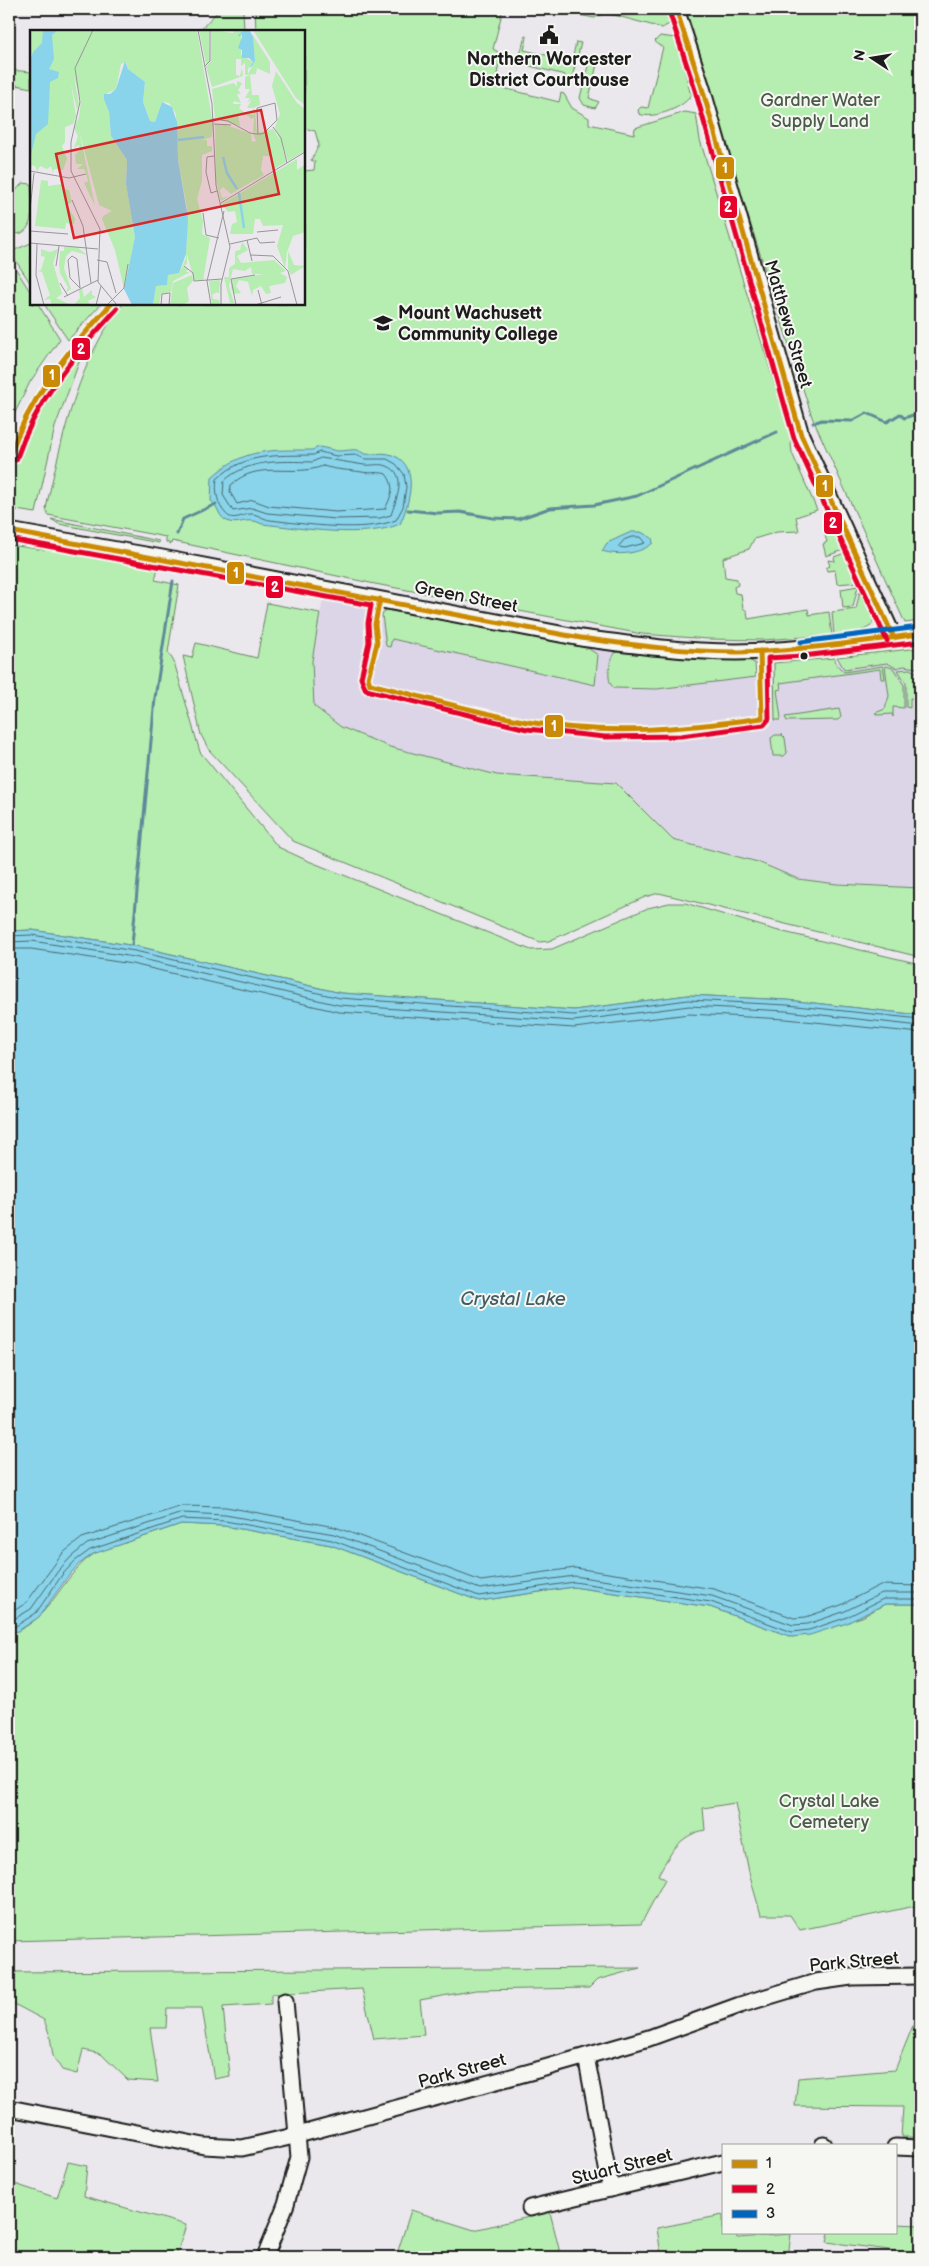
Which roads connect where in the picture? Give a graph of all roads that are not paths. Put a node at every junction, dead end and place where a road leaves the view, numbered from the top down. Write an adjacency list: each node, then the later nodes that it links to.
1 (676, 9): 4 (street, Matthews Street)
2 (9, 531): 4 (street, Green Street)
3 (920, 634): 4 (street, Green Street)
4 (894, 638)
5 (920, 1976): 7 (street, Park Street)
6 (285, 2001): 9 (street)
7 (586, 2056): 9 (street, Park Street); 13 (street)
8 (9, 2108): 9 (street, Park Street)
9 (298, 2135): 15 (street)
10 (896, 2147): 11 (street)
11 (920, 2148)
12 (722, 2162): 13 (street, Stuart Street)
13 (611, 2190): 14 (street, Stuart Street)
14 (530, 2208)
15 (265, 2257)

